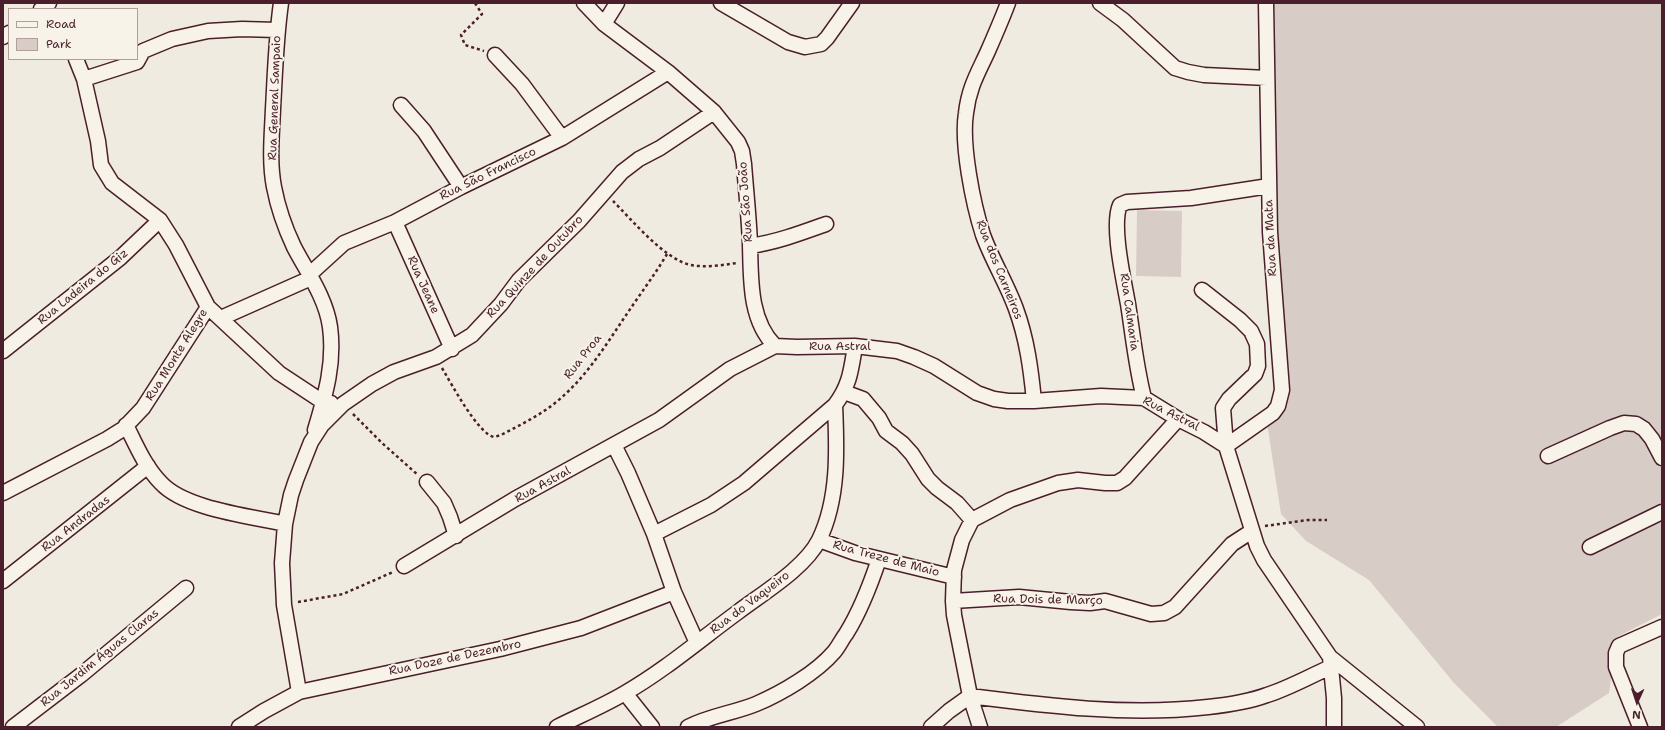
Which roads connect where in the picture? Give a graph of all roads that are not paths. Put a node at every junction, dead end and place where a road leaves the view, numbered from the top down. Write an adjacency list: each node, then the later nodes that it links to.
1 (281, 3): 10 (street, Rua General Sampaio)
2 (584, 3): 9 (street, Rua São João)
3 (617, 3): 9 (street)
4 (721, 3): 5 (street)
5 (852, 3)
6 (1008, 3): 35 (street, Rua dos Carneiros)
7 (1100, 3): 14 (street)
8 (1266, 3): 14 (street, Rua da Mata)
9 (604, 24): 13 (street, Rua São João)
10 (277, 30): 15 (street); 25 (street, Rua General Sampaio)
11 (495, 55): 18 (street)
12 (76, 60): 15 (street, Rua Monte Alegre)
13 (668, 72): 17 (street, Rua São João); 18 (street, Rua São Francisco)
14 (1268, 78): 19 (street, Rua da Mata)
15 (84, 79): 21 (street, Rua Monte Alegre)
16 (401, 105): 20 (street)
17 (714, 112): 24 (street, Rua São João); 31 (street, Rua Quinze de Outubro)
18 (562, 138): 20 (street, Rua São Francisco)
19 (1269, 186): 34 (street, Rua Calmaria); 43 (street, Rua da Mata)
20 (461, 187): 22 (street, Rua São Francisco)
21 (160, 220): 27 (street, Rua Monte Alegre); 32 (street, Rua Ladeira do Giz)
22 (395, 222): 25 (street, Rua São Francisco); 31 (street, Rua Jeane)
23 (826, 224): 24 (street)
24 (750, 246): 29 (street, Rua São João)
25 (310, 276): 28 (street, Rua São Francisco); 36 (street, Rua General Sampaio)
26 (1202, 290): 43 (street)
27 (208, 307): 28 (street); 40 (street, Rua Monte Alegre)
28 (221, 318): 36 (street)
29 (775, 346): 30 (street, Rua Astral); 42 (street, Rua Astral)
30 (855, 346): 33 (street); 35 (street, Rua Astral)
31 (452, 348): 37 (street, Rua Quinze de Outubro)
32 (3, 351)
33 (844, 392): 38 (street); 50 (street)
34 (1144, 398): 35 (street, Rua Astral); 39 (street, Rua Astral)
35 (1034, 401)
36 (324, 402): 37 (street); 41 (street, Rua General Sampaio)
37 (343, 404): 41 (street, Rua General Sampaio)
38 (835, 405): 53 (street); 55 (street, Rua do Vaqueiro)
39 (1178, 419): 43 (street, Rua Astral); 50 (street)
40 (126, 425): 46 (street); 48 (street, Rua Monte Alegre)
41 (311, 442): 51 (street, Rua General Sampaio)
42 (614, 445): 53 (street); 54 (street, Rua Astral)
43 (1226, 446): 52 (street)
44 (1548, 456): 45 (street)
45 (1662, 458)
46 (148, 466): 51 (street); 60 (street, Rua Andradas)
47 (427, 482): 54 (street)
48 (3, 493)
49 (1662, 512): 56 (street)
50 (972, 520): 59 (street)
51 (285, 524): 67 (street, Rua General Sampaio)
52 (1252, 531): 63 (street, Rua Dois de Março); 66 (street)
53 (654, 534): 62 (street)
54 (456, 536): 58 (street, Rua Astral)
55 (819, 540): 57 (street, Rua Treze de Maio); 65 (street, Rua do Vaqueiro)
56 (1590, 547)
57 (879, 559): 59 (street, Rua Treze de Maio); 74 (street)
58 (404, 566)
59 (954, 578): 63 (street)
60 (3, 581)
61 (186, 588): 70 (street, Rua Jardim Águas Claras)
62 (674, 592): 65 (street); 67 (street, Rua Doze de Dezembro)
63 (953, 601): 69 (street)
64 (1662, 627): 79 (street)
65 (697, 643): 68 (street, Rua do Vaqueiro)
66 (1330, 662): 69 (street); 77 (street); 78 (street)
67 (299, 692): 71 (street, Rua Doze de Dezembro)
68 (625, 693): 72 (street, Rua do Vaqueiro); 73 (street)
69 (970, 696): 75 (street); 76 (street)
70 (13, 727)
71 (239, 727)
72 (557, 727)
73 (652, 727)
74 (688, 727)
75 (931, 727)
76 (980, 727)
77 (1334, 727)
78 (1417, 727)
79 (1640, 727)

